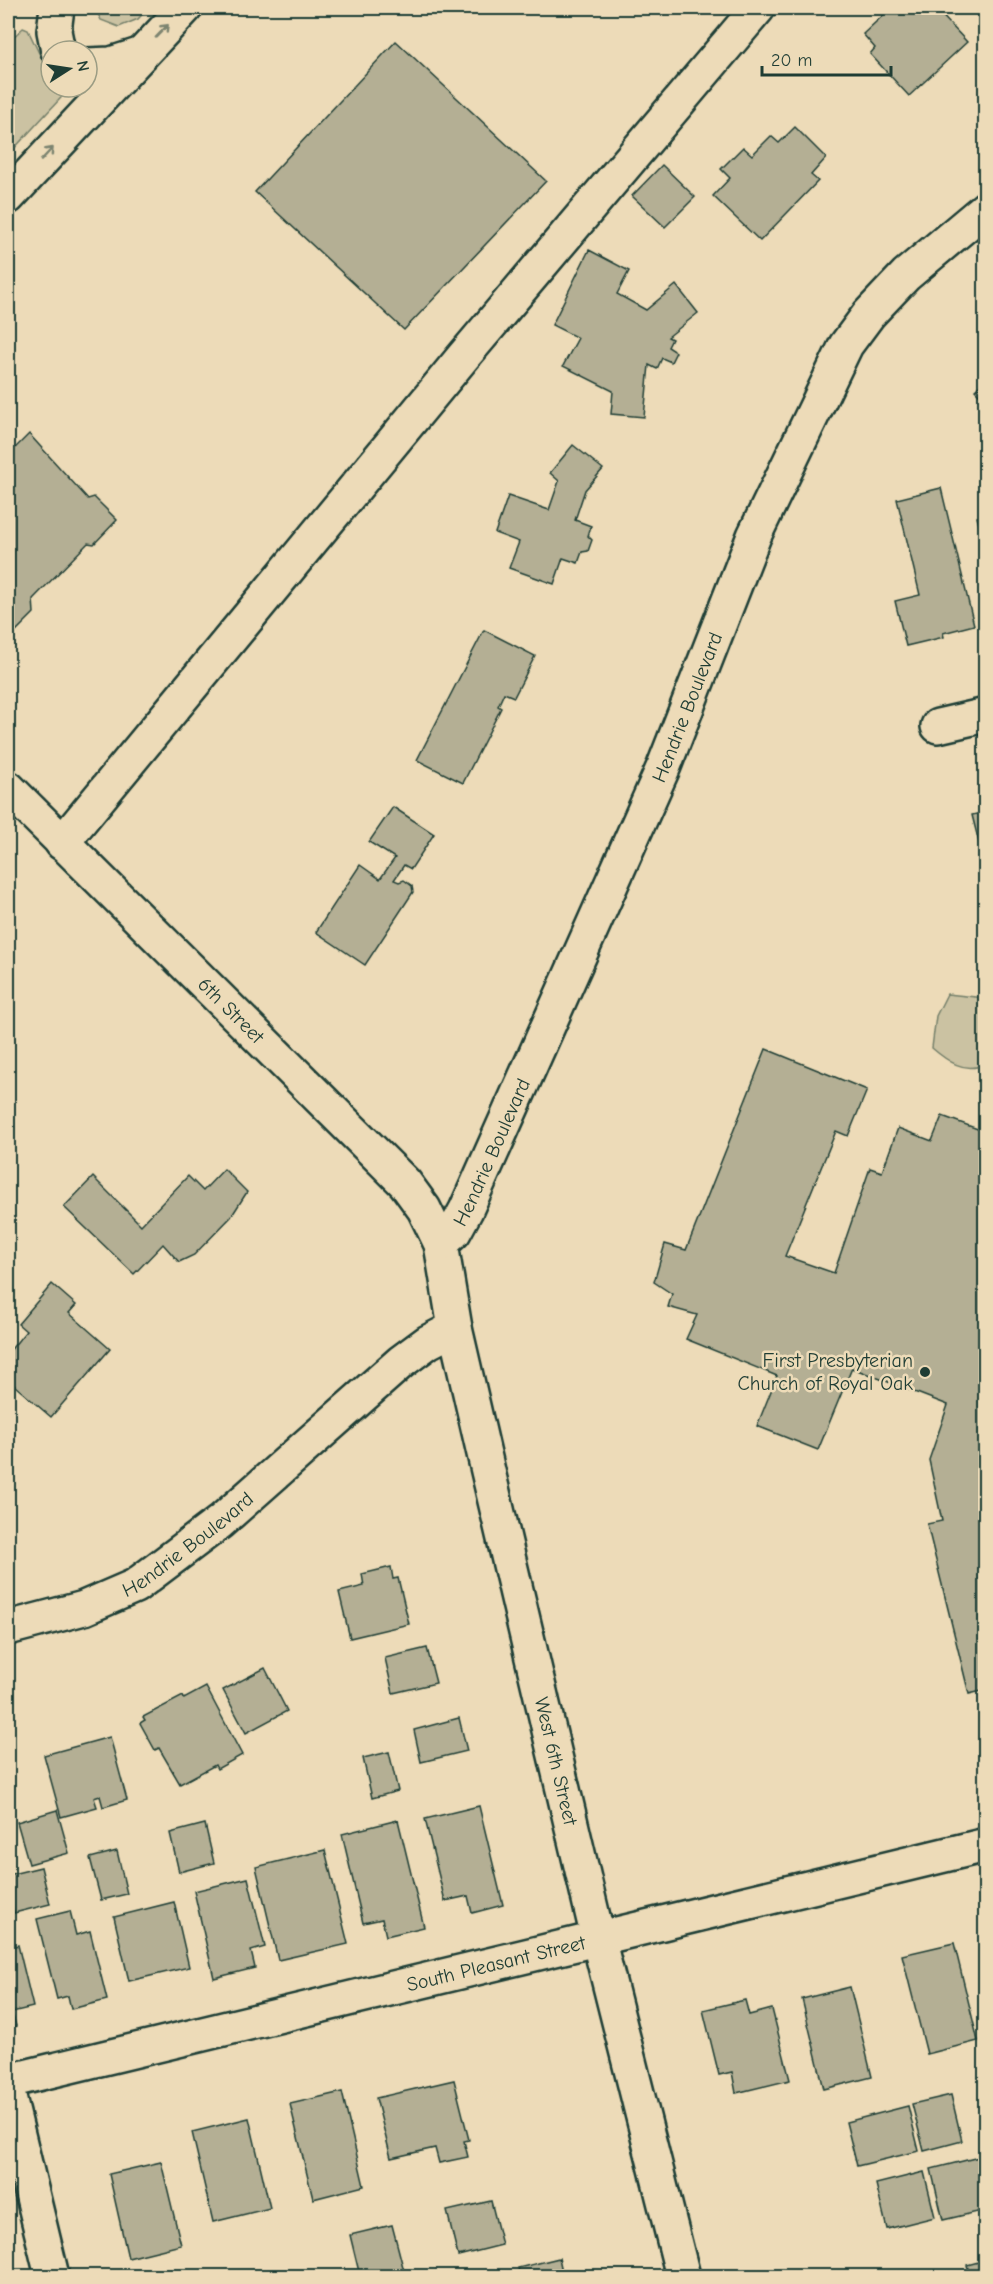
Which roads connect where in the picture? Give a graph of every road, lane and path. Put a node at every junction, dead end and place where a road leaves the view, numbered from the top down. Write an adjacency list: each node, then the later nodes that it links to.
1 (57, 8): 4 (street)
2 (185, 8): 5 (street, one-way to 2)
3 (758, 8): 12 (street)
4 (56, 39)
5 (139, 55): 6 (street); 7 (street, one-way to 5)
6 (99, 64)
7 (8, 196)
8 (986, 208): 13 (street, Hendrie Boulevard)
9 (986, 715): 10 (street)
10 (938, 726)
11 (8, 788): 12 (street, 6th Street)
12 (62, 843): 13 (street, 6th Street)
13 (441, 1244): 14 (street, West 6th Street)
14 (455, 1328): 15 (street, Hendrie Boulevard); 17 (street, West 6th Street)
15 (8, 1628)
16 (986, 1845): 17 (street, South Pleasant Street)
17 (598, 1938): 18 (street, South Pleasant Street); 21 (street, West 6th Street)
18 (8, 2081)
19 (8, 2093): 20 (street)
20 (52, 2277)
21 (683, 2277)

